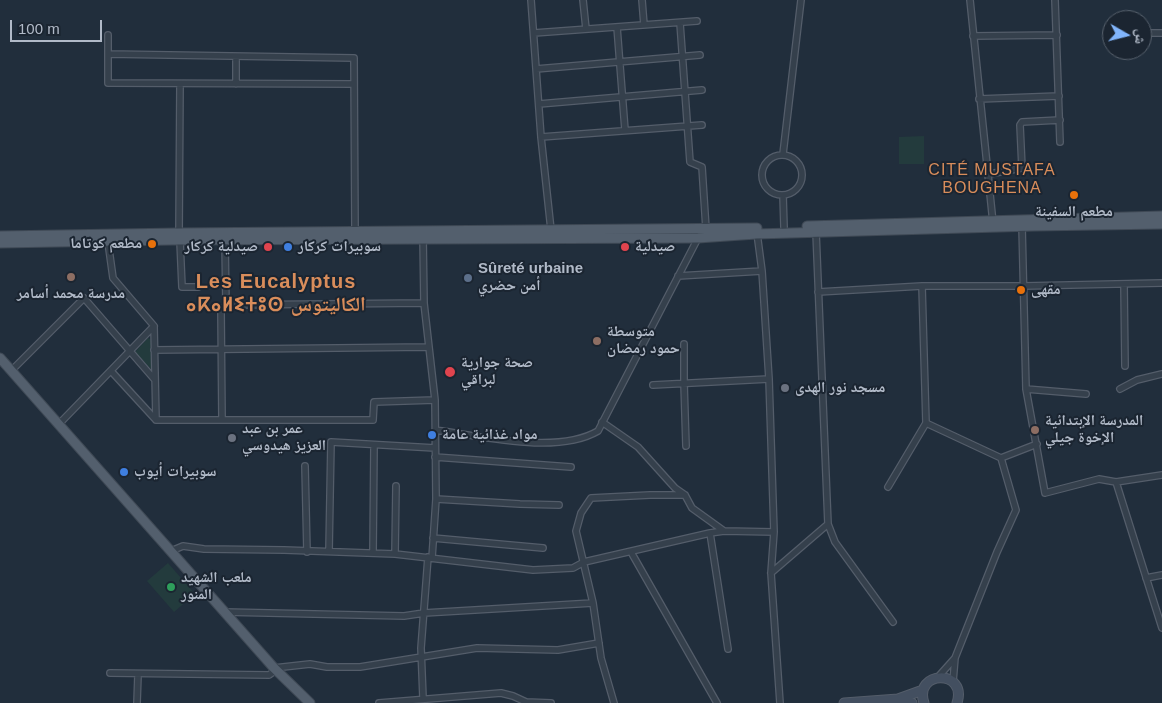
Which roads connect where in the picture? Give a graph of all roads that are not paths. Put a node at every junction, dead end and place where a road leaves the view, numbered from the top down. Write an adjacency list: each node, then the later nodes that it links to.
1 (531, 0): 12 (street)
2 (583, 0): 11 (street)
3 (642, 0): 9 (street)
4 (802, 0): 37 (street)
5 (970, 0): 15 (street)
6 (1054, 0): 14 (street)
7 (697, 21): 8 (street)
8 (680, 23): 9 (street); 19 (street)
9 (644, 25): 10 (street)
10 (617, 27): 11 (street); 20 (street)
11 (586, 29): 12 (street)
12 (534, 33): 21 (street)
13 (108, 35): 16 (street)
14 (1057, 35): 15 (street); 27 (street)
15 (973, 36): 29 (street)
16 (108, 54): 18 (street); 22 (street)
17 (700, 55): 19 (street)
18 (236, 57): 23 (street); 24 (street)
19 (683, 57): 20 (street); 26 (street)
20 (620, 62): 21 (street); 28 (street)
21 (536, 69): 30 (street)
22 (180, 84): 23 (street); 52 (street)
23 (236, 84): 24 (street)
24 (354, 84): 48 (street)
25 (702, 90): 26 (street)
26 (686, 92): 28 (street); 33 (street)
27 (1059, 96): 29 (street); 31 (street)
28 (623, 97): 30 (street); 34 (street)
29 (979, 99): 38 (street)
30 (539, 104): 35 (street)
31 (1060, 120): 36 (street); 38 (street)
32 (702, 125): 33 (street)
33 (687, 127): 34 (street); 45 (street)
34 (625, 130): 35 (street)
35 (541, 137): 46 (street)
36 (1060, 142)
37 (783, 154): 39 (street); 39 (street)
38 (989, 174): 41 (street)
39 (783, 195): 44 (street)
40 (1162, 216): 41 (main road)
41 (993, 224): 43 (main road); 44 (main road); 49 (main road)
42 (1162, 224): 43 (main road)
43 (1022, 226): 62 (street)
44 (784, 227): 47 (main road)
45 (706, 229): 46 (main road); 47 (main road)
46 (551, 230): 50 (main road)
47 (757, 231): 49 (main road); 53 (main road); 57 (street)
48 (355, 232): 50 (main road); 52 (main road)
49 (816, 232): 64 (street)
50 (423, 235): 53 (main road); 54 (main road); 65 (street)
51 (0, 236): 52 (main road)
52 (179, 237): 54 (main road); 55 (main road); 63 (street)
53 (698, 238): 58 (street)
54 (225, 241): 66 (street)
55 (108, 242): 56 (main road); 67 (street)
56 (0, 243)
57 (762, 271): 58 (street); 78 (street)
58 (678, 276): 88 (street)
59 (1162, 283): 60 (street)
60 (1124, 284): 62 (street); 74 (street)
61 (922, 286): 62 (street); 64 (street); 89 (street)
62 (1024, 286): 82 (street)
63 (198, 287)
64 (818, 292): 107 (street)
65 (424, 303): 66 (street); 69 (street)
66 (226, 305): 71 (street)
67 (154, 326): 70 (street); 72 (street)
68 (684, 344): 80 (street)
69 (428, 347): 71 (street); 85 (street)
70 (154, 350): 71 (street); 79 (street)
71 (222, 350): 87 (street)
72 (130, 351): 75 (street); 76 (street); 79 (street)
73 (0, 358): 75 (main road)
74 (1125, 366)
75 (11, 371): 90 (main road)
76 (111, 372): 86 (street); 90 (street)
77 (1162, 374): 83 (street)
78 (768, 379): 80 (street); 109 (street)
79 (155, 380): 86 (street)
80 (684, 383): 81 (street); 94 (street)
81 (653, 386)
82 (1026, 389): 84 (street); 92 (street)
83 (1120, 389)
84 (1086, 394)
85 (435, 400): 87 (street); 91 (street)
86 (156, 420): 87 (street)
87 (222, 420)
88 (602, 422): 91 (street); 104 (street)
89 (926, 423): 97 (street); 103 (street)
90 (58, 425): 113 (main road)
91 (435, 430): 95 (street)
92 (1037, 444): 97 (street); 101 (street)
93 (374, 446): 95 (street); 114 (street); 117 (street)
94 (686, 446)
95 (434, 448): 96 (street)
96 (435, 457): 99 (street); 105 (street)
97 (1002, 458): 132 (street)
98 (305, 466): 115 (street)
99 (571, 467)
100 (1162, 475): 101 (street)
101 (1116, 482): 123 (street)
102 (396, 486): 118 (street)
103 (888, 487)
104 (685, 495): 108 (street); 120 (street)
105 (436, 499): 106 (street); 111 (street)
106 (559, 504)
107 (828, 524): 121 (street); 127 (street)
108 (724, 531): 109 (street); 110 (street)
109 (774, 532): 121 (street)
110 (710, 533): 116 (street); 130 (street)
111 (433, 538): 112 (street); 119 (street)
112 (543, 548)
113 (171, 551): 115 (street); 125 (main road)
114 (329, 551): 115 (street); 117 (street)
115 (307, 552)
116 (631, 552): 120 (street); 146 (street)
117 (373, 553): 118 (street)
118 (395, 554): 119 (street)
119 (430, 558): 120 (street); 126 (street)
120 (584, 562): 124 (street)
121 (771, 573): 147 (street)
122 (1162, 575): 123 (street)
123 (1146, 578): 128 (street)
124 (593, 603): 126 (street); 129 (street)
125 (224, 612): 126 (street); 133 (main road)
126 (424, 613): 131 (street)
127 (893, 622)
128 (1162, 628)
129 (599, 643): 131 (street); 145 (street)
130 (728, 649)
131 (422, 658): 133 (street); 139 (street)
132 (955, 658): 136 (street); 137 (street)
133 (275, 669): 135 (street); 142 (main road)
134 (110, 673): 135 (street)
135 (138, 674): 141 (street)
136 (938, 677): 137 (street); 138 (street)
137 (953, 682): 151 (street)
138 (923, 690): 140 (street); 150 (street)
139 (424, 698): 143 (street); 144 (street)
140 (898, 699): 148 (street); 149 (street)
141 (137, 703)
142 (310, 703)
143 (379, 703)
144 (551, 703)
145 (614, 703)
146 (717, 703)
147 (780, 703)
148 (844, 703)
149 (912, 703)
150 (924, 703)
151 (957, 703)

